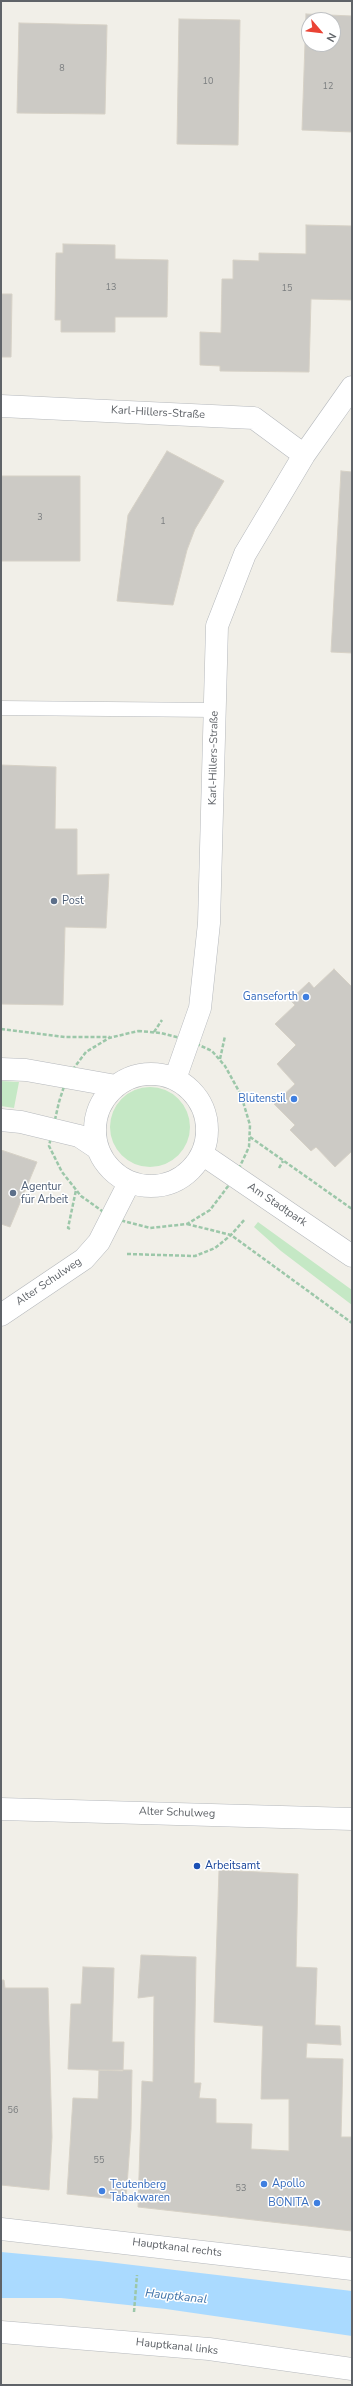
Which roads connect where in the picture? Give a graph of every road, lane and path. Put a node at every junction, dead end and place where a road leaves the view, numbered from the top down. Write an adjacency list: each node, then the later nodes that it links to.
1 (352, 387): 3 (street, Karl-Hillers-Straße)
2 (1, 406): 3 (street, Karl-Hillers-Straße)
3 (304, 454): 5 (street, Karl-Hillers-Straße)
4 (1, 708): 5 (lane)
5 (215, 710): 8 (street, Karl-Hillers-Straße)
6 (1, 1029): 7 (path)
7 (113, 1037): 8 (path); 10 (path)
8 (188, 1040): 11 (street, Karl-Hillers-Straße); 15 (path)
9 (1, 1069): 10 (street)
10 (67, 1077): 12 (street); 14 (path)
11 (175, 1079): 12 (street); 17 (street)
12 (116, 1086): 16 (street)
13 (1, 1120): 14 (street)
14 (52, 1130): 16 (street); 21 (path)
15 (250, 1137): 18 (path); 20 (path)
16 (97, 1148): 19 (street)
17 (202, 1154): 18 (street, Am Stadtpark); 19 (street)
18 (235, 1177): 22 (path); 23 (street, Am Stadtpark)
19 (129, 1183): 21 (street, Alter Schulweg)
20 (352, 1209)
21 (112, 1218): 22 (path); 24 (street, Alter Schulweg)
22 (187, 1224): 25 (path)
23 (352, 1256)
24 (1, 1315)
25 (352, 1323)
26 (1, 1808): 27 (street, Alter Schulweg)
27 (352, 1819)
28 (1, 2229): 29 (street, Hauptkanal rechts)
29 (352, 2269)
30 (137, 2272): 31 (path)
31 (133, 2315)
32 (1, 2332): 33 (street, Hauptkanal links)
33 (352, 2369)

